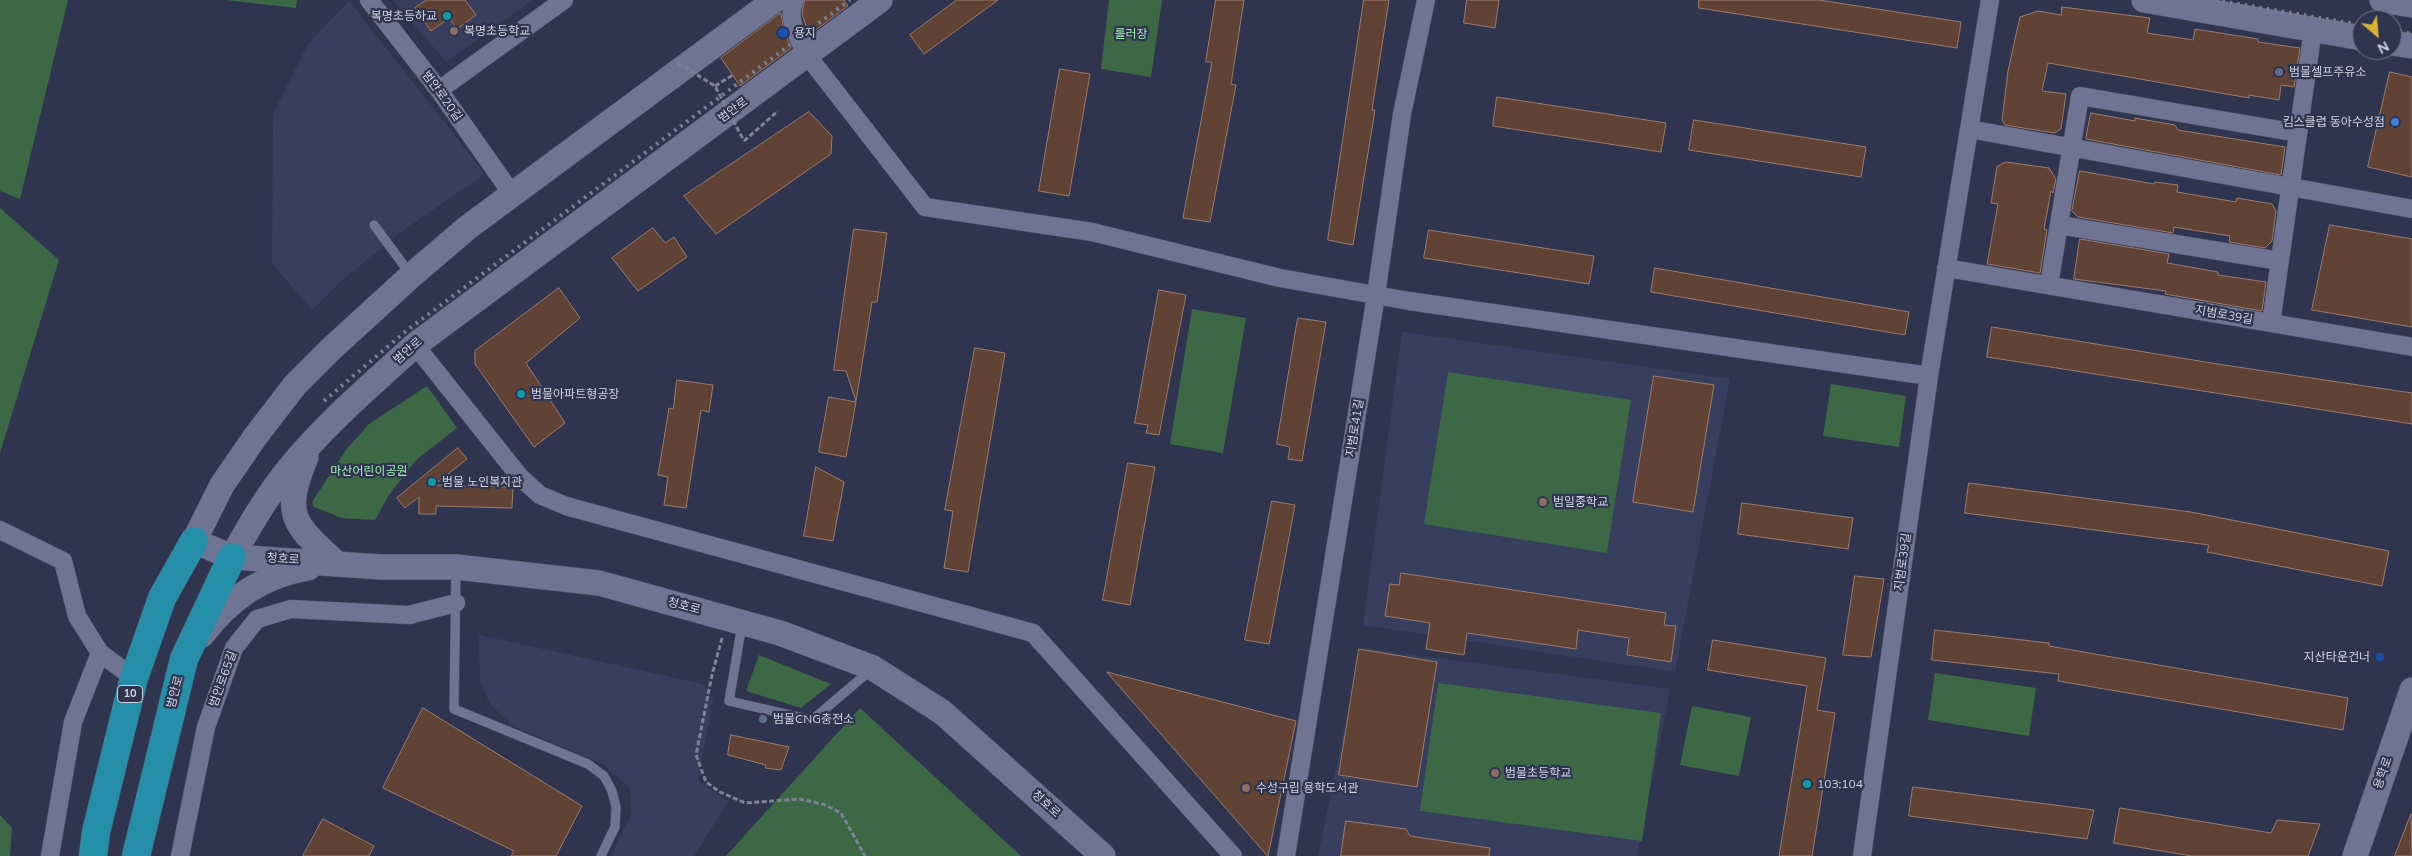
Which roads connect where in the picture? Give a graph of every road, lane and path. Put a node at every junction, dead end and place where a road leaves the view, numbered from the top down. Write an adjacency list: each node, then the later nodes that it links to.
1 (369, 0): 16 (street, 범안로20길)
2 (564, 0): 16 (street)
3 (880, 0): 12 (main road, 범안로)
4 (1426, 0): 30 (street, 지범로41길)
5 (1990, 0): 18 (street, 지범로39길)
6 (2144, 0): 10 (main road)
7 (2382, 0): 9 (main road)
8 (778, 1): 12 (street); 22 (main road, 10)
9 (2412, 6)
10 (2313, 29): 11 (main road); 19 (street)
11 (2352, 36)
12 (807, 55): 30 (street); 32 (main road, 범안로)
13 (678, 63): 15 (path, bridge)
14 (733, 75): 15 (path)
15 (715, 86): 17 (path, bridge)
16 (439, 90): 22 (street, 범안로20길)
17 (778, 111)
18 (1968, 129): 20 (street); 27 (street, 지범로39길)
19 (2298, 133): 20 (street); 21 (street)
20 (2072, 148): 21 (street); 25 (street)
21 (2290, 188): 23 (street); 26 (street)
22 (512, 194): 28 (main road, 10)
23 (2412, 209)
24 (374, 225): 28 (lane)
25 (2059, 225): 26 (street); 29 (street)
26 (2280, 261): 31 (street)
27 (1946, 268): 29 (street, 지범로39길); 34 (street, 지범로39길)
28 (412, 275): 37 (main road, 10)
29 (2049, 285): 31 (street, 지범로39길)
30 (1376, 295): 34 (street); 57 (street, 지범로41길)
31 (2271, 323): 33 (street, 지범로39길)
32 (415, 344): 35 (main road, 범안로); 56 (street)
33 (2412, 347)
34 (1929, 376): 58 (street, 지범로39길)
35 (312, 442): 38 (main road, 범안로); 39 (main road)
36 (0, 530): 43 (street)
37 (194, 541): 38 (main road, 청호로); 46 (highway, 10)
38 (232, 556): 39 (main road, 청호로); 44 (highway, 범안로)
39 (336, 563): 40 (main road, 청호로); 44 (main road)
40 (456, 567): 41 (lane); 42 (main road, 청호로)
41 (456, 603): 52 (street, 범안로65길); 53 (lane)
42 (735, 620): 45 (main road, 청호로); 45 (lane); 54 (path)
43 (100, 653): 46 (street); 49 (street)
44 (184, 659): 51 (highway, 범안로)
45 (873, 668): 55 (main road, 청호로)
46 (134, 678): 50 (highway, 10)
47 (2412, 690): 48 (main road, 용학로)
48 (2405, 733): 59 (main road, 용학로)
49 (50, 856)
50 (93, 856)
51 (136, 856)
52 (180, 856)
53 (601, 856)
54 (865, 856)
55 (1104, 856)
56 (1232, 856)
57 (1286, 856)
58 (1862, 856)
59 (2355, 856)

